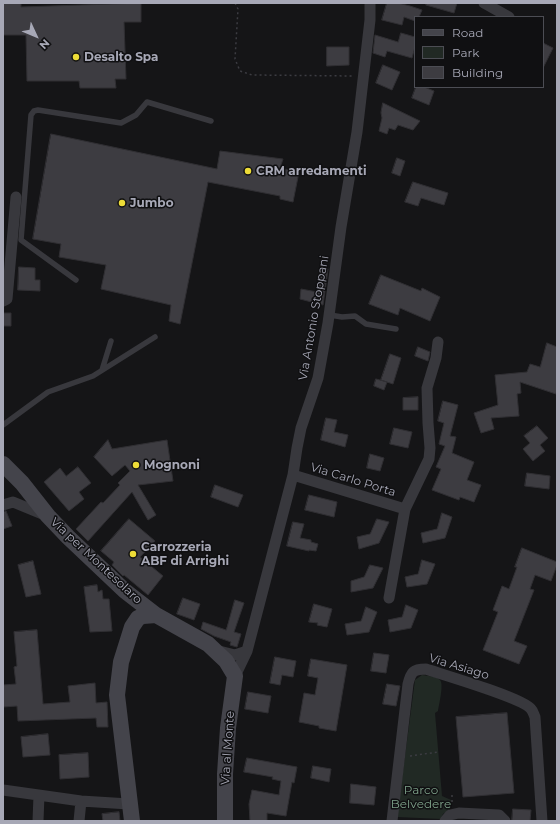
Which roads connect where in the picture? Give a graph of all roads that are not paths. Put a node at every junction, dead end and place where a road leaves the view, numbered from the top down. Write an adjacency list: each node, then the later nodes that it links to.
1 (370, 3): 8 (street, Via Antonio Stoppani)
2 (484, 3): 3 (street)
3 (507, 16)
4 (211, 121): 6 (lane)
5 (16, 197): 7 (street)
6 (76, 280)
7 (3, 301)
8 (330, 315): 9 (lane); 16 (street, Via Antonio Stoppani)
9 (396, 329)
10 (155, 337): 13 (lane)
11 (111, 341): 13 (lane)
12 (438, 342): 18 (street, Via Carlo Porta)
13 (102, 370): 14 (lane)
14 (3, 425)
15 (3, 464): 19 (main road, Via per Montesolaro)
16 (293, 475): 18 (street, Via Carlo Porta); 25 (street, Via Antonio Stoppani)
17 (3, 505): 19 (street)
18 (405, 509): 21 (street, Via Carlo Porta)
19 (48, 516): 20 (main road, Via per Montesolaro)
20 (125, 591): 22 (main road, Via per Montesolaro); 23 (main road)
21 (388, 598)
22 (156, 615): 23 (main road); 24 (main road, Via per Montesolaro)
23 (135, 623): 30 (main road)
24 (216, 650): 25 (street); 26 (main road, Via per Montesolaro)
25 (247, 651): 26 (street, Via Antonio Stoppani)
26 (236, 676): 34 (main road, Via al Monte)
27 (3, 790): 28 (street)
28 (38, 795): 29 (street); 31 (street)
29 (81, 801): 30 (street); 32 (street)
30 (129, 804): 33 (main road)
31 (38, 821)
32 (79, 821)
33 (132, 821)
34 (225, 821)
35 (392, 821): 38 (street, Via Asiago)
36 (445, 821): 37 (street)
37 (505, 821)
38 (542, 821)

